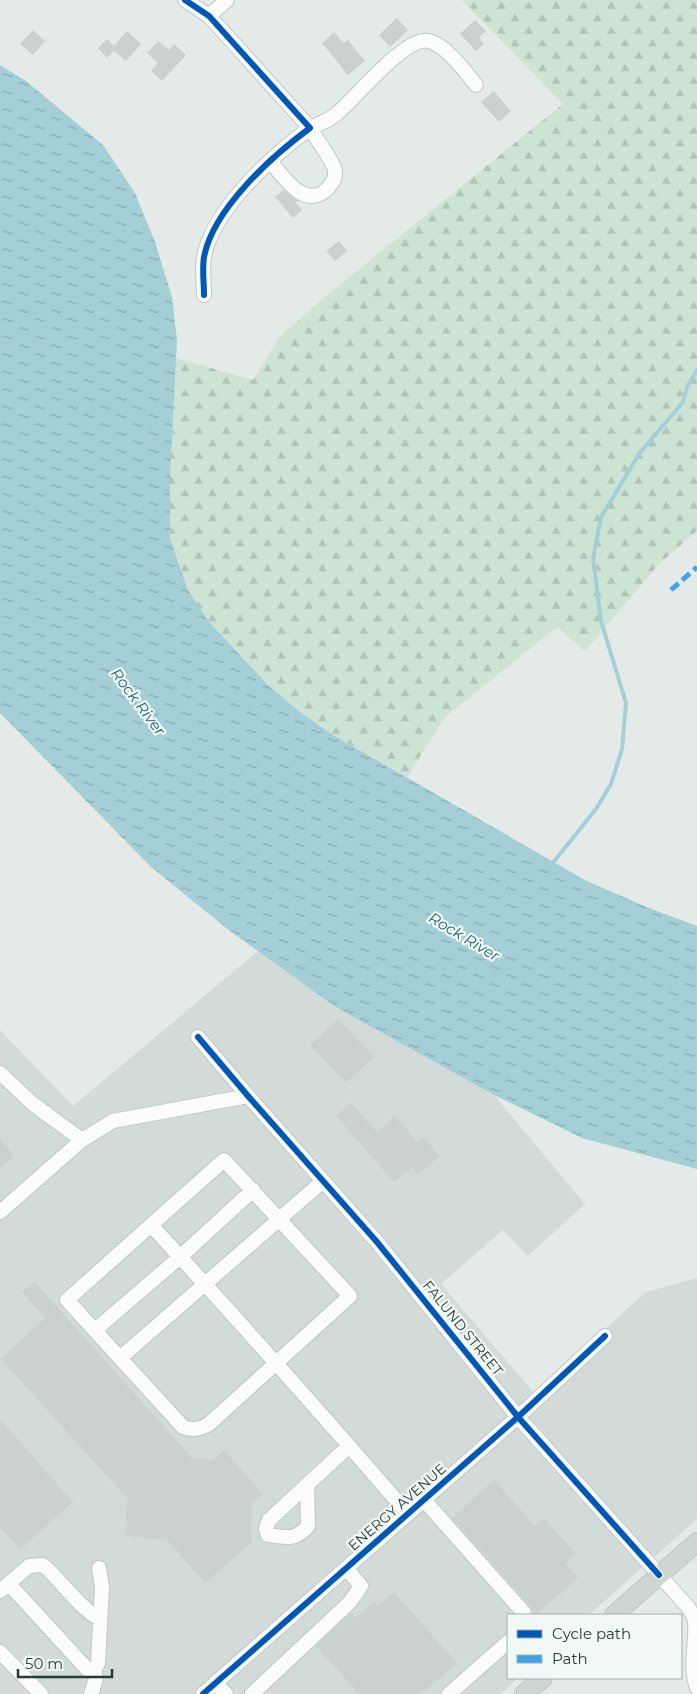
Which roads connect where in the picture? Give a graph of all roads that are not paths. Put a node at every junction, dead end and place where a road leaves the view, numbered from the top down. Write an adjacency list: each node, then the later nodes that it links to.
1 (185, 0): 3 (street)
2 (227, 0): 3 (street)
3 (209, 16): 5 (street)
4 (476, 85): 5 (street)
5 (310, 128): 6 (street); 6 (street)
6 (271, 162): 7 (street)
7 (204, 295)
8 (198, 1037): 10 (street, FALUND STREET)
9 (0, 1073): 11 (street)
10 (248, 1096): 11 (street); 12 (street, FALUND STREET)
11 (82, 1140): 14 (street)
12 (323, 1180): 15 (street); 23 (street, FALUND STREET)
13 (252, 1190): 15 (street); 16 (street); 17 (street)
14 (0, 1212)
15 (279, 1219): 18 (street); 22 (street)
16 (151, 1225): 17 (street); 19 (street)
17 (180, 1257): 18 (street); 19 (street)
18 (205, 1284): 21 (street); 22 (street)
19 (95, 1330): 21 (street)
20 (605, 1336): 23 (street, ENERGY AVENUE)
21 (120, 1358): 22 (street)
22 (276, 1362): 24 (street)
23 (518, 1417): 26 (street, ENERGY AVENUE); 31 (street, FALUND STREET)
24 (349, 1446): 25 (street); 27 (street)
25 (307, 1484)
26 (424, 1500): 27 (street, ENERGY AVENUE); 33 (street)
27 (408, 1514): 30 (street, ENERGY AVENUE)
28 (697, 1542): 31 (main road)
29 (99, 1568): 35 (street)
30 (346, 1568): 41 (street, ENERGY AVENUE); 47 (street)
31 (659, 1575): 34 (main road); 36 (street, FALUND STREET)
32 (4, 1587): 35 (street); 39 (street)
33 (524, 1614)
34 (615, 1614)
35 (100, 1619): 39 (street)
36 (696, 1634): 42 (street)
37 (507, 1643): 48 (street)
38 (0, 1652): 43 (street)
39 (94, 1672): 44 (street)
40 (541, 1679): 49 (main road)
41 (215, 1683): 45 (street, ENERGY AVENUE); 46 (street)
42 (697, 1688)
43 (41, 1694)
44 (91, 1694)
45 (203, 1694)
46 (226, 1694)
47 (252, 1694)
48 (449, 1694)
49 (524, 1694)

